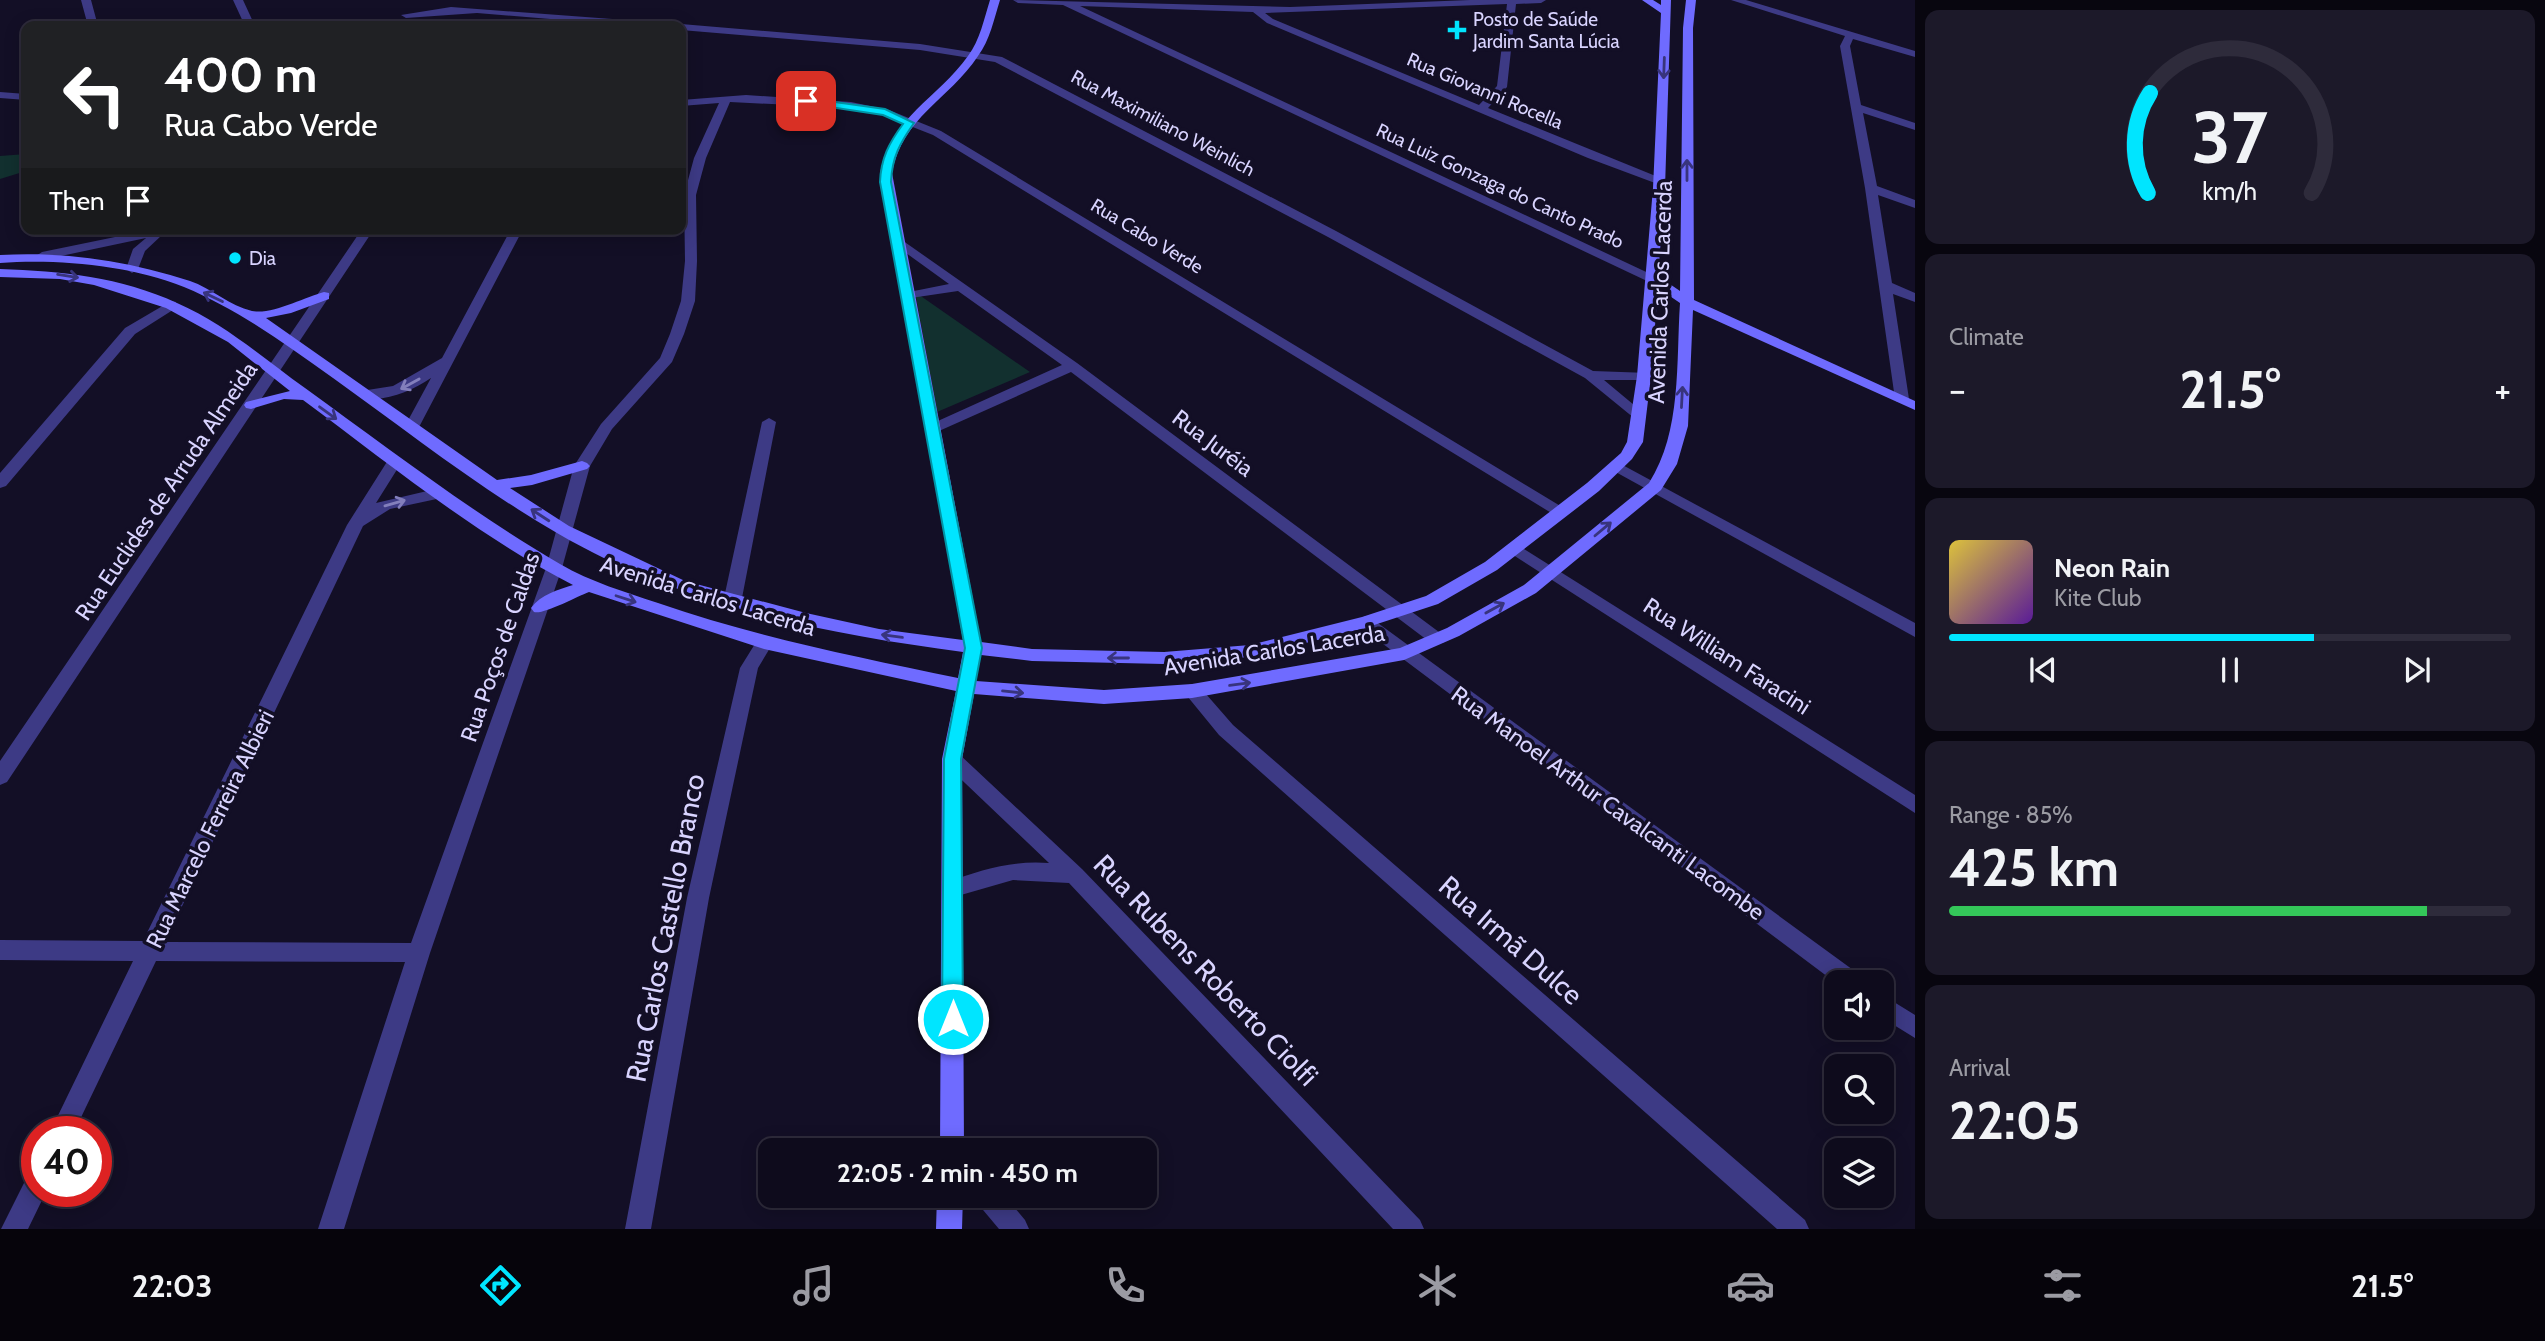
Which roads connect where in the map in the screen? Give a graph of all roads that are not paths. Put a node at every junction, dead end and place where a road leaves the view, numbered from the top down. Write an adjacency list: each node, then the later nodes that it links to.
1 (86, 0): 14 (street)
2 (238, 0): 15 (street)
3 (995, 0): 21 (main road)
4 (1018, 0): 10 (street)
5 (1541, 0): 9 (street)
6 (1647, 0): 11 (main road)
7 (1691, 0): 33 (main road, Avenida Carlos Lacerda, one-way to 7)
8 (1737, 0): 20 (street)
9 (1512, 2): 13 (street); 28 (street)
10 (1066, 3): 12 (street); 44 (street, Rua Luiz Gonzaga do Canto Prado)
11 (1666, 6): 31 (main road, Avenida Carlos Lacerda, one-way to 31)
12 (1254, 9): 13 (street); 19 (street, Rua Giovanni Rocella)
13 (1290, 10): 19 (street)
14 (92, 21)
15 (248, 21)
16 (409, 21): 17 (street)
17 (607, 21)
18 (686, 27): 21 (street, Rua Maximiliano Weinlich)
19 (1297, 31): 28 (street, Rua Giovanni Rocella)
20 (1851, 33): 22 (street); 27 (street)
21 (975, 54): 29 (main road); 57 (street, Rua Maximiliano Weinlich)
22 (1915, 54)
23 (0, 95): 24 (street)
24 (21, 97)
25 (726, 99): 26 (street, Rua Cabo Verde); 29 (street, Rua Cabo Verde); 68 (street, Rua Poços de Caldas)
26 (686, 103)
27 (1857, 107): 30 (street); 32 (street)
28 (1481, 109): 31 (street, Rua Giovanni Rocella)
29 (909, 123): 39 (main road); 74 (street, Rua Cabo Verde)
30 (1915, 127)
31 (1659, 185): 33 (main road); 44 (main road, Avenida Carlos Lacerda)
32 (1871, 188): 34 (street); 45 (street)
33 (1687, 195): 50 (main road, Avenida Carlos Lacerda)
34 (1915, 204)
35 (145, 235): 40 (street)
36 (162, 235): 42 (street)
37 (364, 235): 47 (street, Rua Euclides de Arruda Almeida)
38 (514, 235): 54 (street)
39 (899, 242): 46 (street, Rua Juréia); 48 (main road)
40 (42, 256): 41 (main road, Avenida Carlos Lacerda); 42 (main road, Avenida Carlos Lacerda)
41 (0, 258)
42 (132, 269): 52 (main road, Avenida Carlos Lacerda, one-way to 42)
43 (0, 273): 51 (main road, Avenida Carlos Lacerda, one-way to 51)
44 (1652, 278): 50 (main road, Rua Luiz Gonzaga do Canto Prado); 58 (main road, Avenida Carlos Lacerda)
45 (1884, 285): 49 (street); 61 (street)
46 (961, 286): 48 (street); 55 (street, Rua Juréia)
47 (324, 296): 52 (main road); 53 (street, Rua Euclides de Arruda Almeida)
48 (909, 296): 66 (main road)
49 (1915, 298)
50 (1687, 302): 61 (main road, Rua Luiz Gonzaga do Canto Prado); 72 (main road, Avenida Carlos Lacerda, one-way to 50)
51 (171, 305): 56 (main road, Avenida Carlos Lacerda); 70 (street)
52 (250, 316): 53 (main road, Avenida Carlos Lacerda)
53 (293, 344): 56 (street, Rua Euclides de Arruda Almeida); 59 (main road, Avenida Carlos Lacerda)
54 (449, 359): 59 (street, one-way to 59); 65 (street)
55 (1072, 366): 66 (street); 83 (street, Rua Juréia)
56 (273, 372): 60 (main road, Avenida Carlos Lacerda); 62 (street, Rua Euclides de Arruda Almeida)
57 (1590, 375): 58 (street, Rua Maximiliano Weinlich); 63 (street, Rua Maximiliano Weinlich)
58 (1644, 376): 63 (main road, Avenida Carlos Lacerda)
59 (366, 394): 65 (main road, Avenida Carlos Lacerda)
60 (304, 396): 62 (main road); 67 (main road, Avenida Carlos Lacerda, one-way to 67)
61 (1908, 403)
62 (251, 405): 93 (street, Rua Euclides de Arruda Almeida)
63 (1640, 415): 69 (main road, Avenida Carlos Lacerda)
64 (768, 422): 81 (street)
65 (413, 426): 71 (main road, Avenida Carlos Lacerda)
66 (934, 428): 88 (main road)
67 (395, 460): 73 (main road, Avenida Carlos Lacerda); 75 (street, Rua Marcelo Ferreira Albieri)
68 (582, 466): 71 (main road); 76 (street, Rua Poços de Caldas)
69 (1617, 467): 72 (street); 74 (main road, Avenida Carlos Lacerda)
70 (0, 483)
71 (494, 485): 76 (main road, Avenida Carlos Lacerda, one-way to 71)
72 (1655, 486): 79 (main road, Avenida Carlos Lacerda, one-way to 72); 85 (street)
73 (440, 493): 75 (street, one-way to 73); 78 (main road, Avenida Carlos Lacerda)
74 (1559, 510): 77 (main road, Avenida Carlos Lacerda)
75 (355, 525): 98 (street, Rua Marcelo Ferreira Albieri)
76 (563, 530): 78 (street, Rua Poços de Caldas); 81 (main road, Avenida Carlos Lacerda)
77 (1513, 547): 79 (street, Rua William Faracini); 83 (main road, Avenida Carlos Lacerda)
78 (554, 568): 80 (main road, Avenida Carlos Lacerda); 82 (street, Rua Poços de Caldas)
79 (1551, 572): 86 (main road, Avenida Carlos Lacerda, one-way to 79); 94 (street, Rua William Faracini)
80 (589, 586): 82 (main road); 87 (main road, Avenida Carlos Lacerda, one-way to 87)
81 (733, 598): 88 (main road, Avenida Carlos Lacerda, one-way to 81)
82 (540, 608): 99 (street, Rua Poços de Caldas)
83 (1401, 611): 84 (main road, Avenida Carlos Lacerda); 86 (street, Rua Juréia)
84 (1365, 622): 88 (main road, Avenida Carlos Lacerda, one-way to 88); 89 (street, Rua Manoel Arthur Cavalcanti Lacombe)
85 (1915, 631)
86 (1437, 639): 89 (main road, Avenida Carlos Lacerda)
87 (764, 643): 90 (main road, Avenida Carlos Lacerda); 110 (street, Rua Carlos Castello Branco)
88 (973, 648): 90 (main road)
89 (1404, 654): 91 (main road, Avenida Carlos Lacerda, one-way to 89); 100 (street, Rua Manoel Arthur Cavalcanti Lacombe)
90 (967, 687): 91 (main road, Avenida Carlos Lacerda, one-way to 91); 92 (main road)
91 (1192, 691): 114 (street, Rua Irmã Dulce)
92 (953, 759): 95 (street, Rua Rubens Roberto Ciolfi); 96 (main road)
93 (0, 777)
94 (1915, 805)
95 (1075, 875): 96 (street); 113 (street, Rua Rubens Roberto Ciolfi)
96 (954, 888): 104 (main road)
97 (0, 950): 98 (street)
98 (153, 950): 99 (street); 103 (street, Rua Marcelo Ferreira Albieri)
99 (419, 953): 109 (street, Rua Poços de Caldas)
100 (1836, 970)
101 (1894, 1013): 102 (street)
102 (1915, 1028)
103 (70, 1116)
104 (952, 1138)
105 (25, 1207): 108 (street)
106 (950, 1208): 111 (main road)
107 (998, 1208): 112 (street)
108 (14, 1229)
109 (331, 1229)
110 (638, 1229)
111 (949, 1229)
112 (1016, 1229)
113 (1410, 1229)
114 (1796, 1229)

